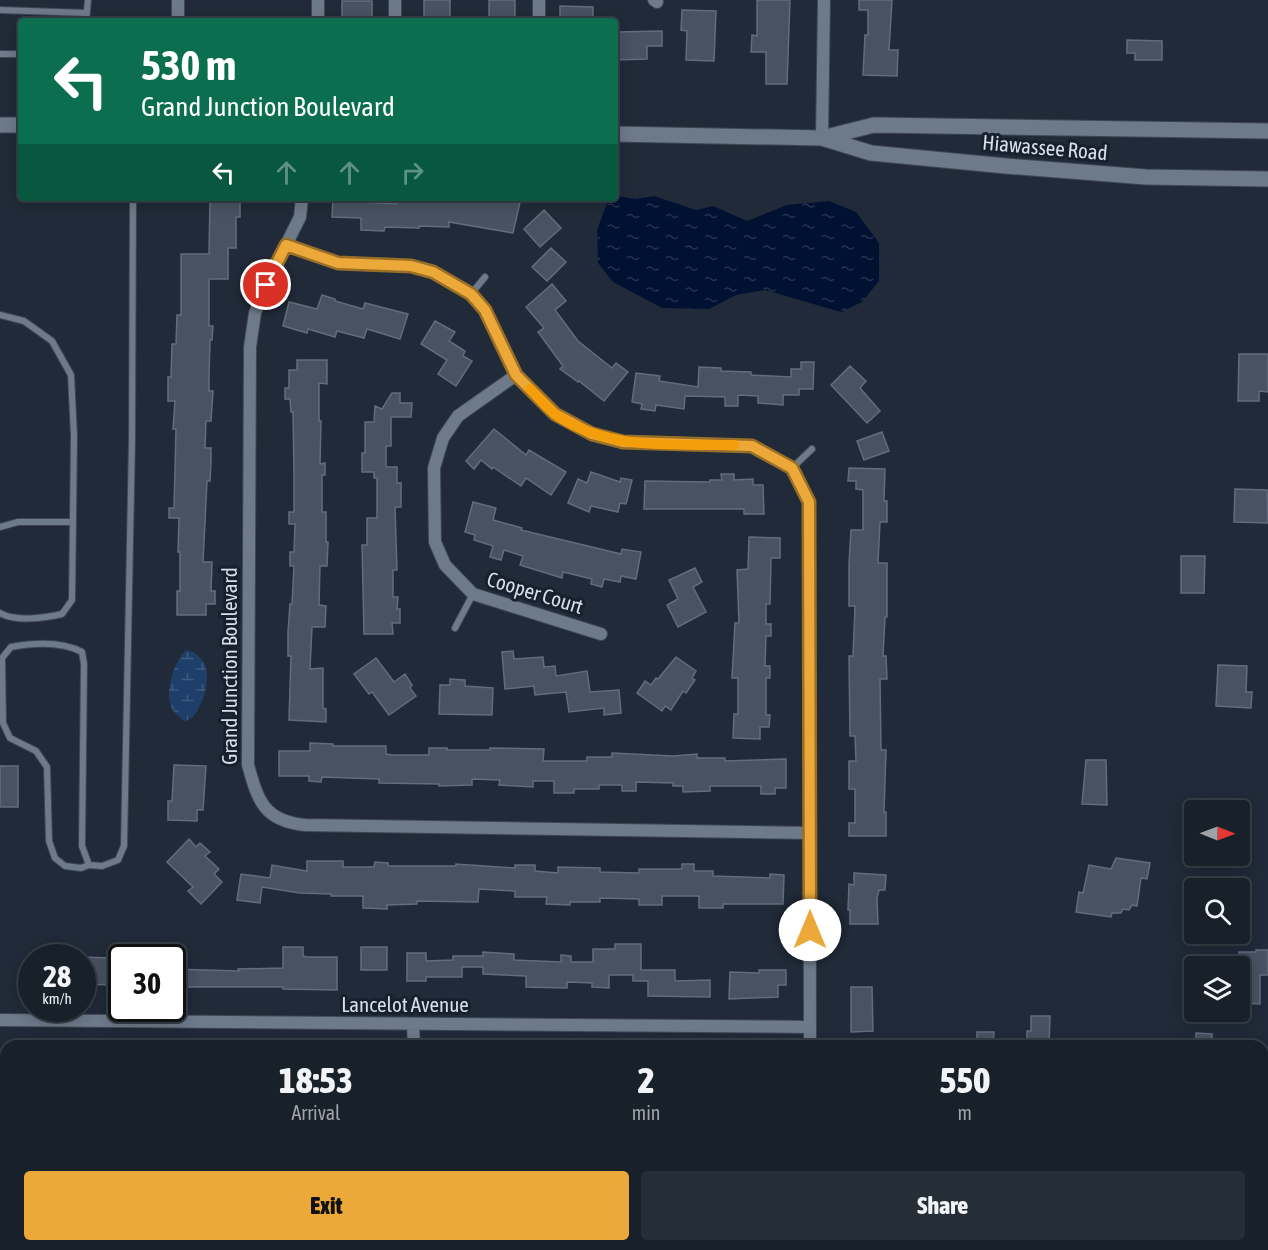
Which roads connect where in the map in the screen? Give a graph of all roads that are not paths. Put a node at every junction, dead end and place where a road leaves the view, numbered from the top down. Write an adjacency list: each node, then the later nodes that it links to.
1 (88, 0): 8 (lane)
2 (177, 0): 10 (street)
3 (318, 0): 11 (street)
4 (395, 0): 12 (street)
5 (539, 0): 13 (street)
6 (824, 0): 20 (street)
7 (0, 10): 8 (lane)
8 (87, 13): 9 (lane)
9 (86, 18)
10 (177, 18)
11 (318, 18)
12 (395, 18)
13 (539, 18)
14 (0, 54): 15 (lane)
15 (18, 54)
16 (0, 124): 17 (main road)
17 (18, 125)
18 (1268, 131): 20 (main road, Hiawassee Road)
19 (618, 134): 20 (main road, Hiawassee Road)
20 (822, 138): 21 (main road, Hiawassee Road)
21 (1268, 179)
22 (133, 201): 38 (lane)
23 (302, 201): 24 (street, Grand Junction Boulevard)
24 (286, 245): 26 (street); 37 (street, Grand Junction Boulevard)
25 (485, 277): 26 (lane)
26 (471, 294): 28 (street)
27 (0, 315): 31 (lane)
28 (516, 375): 30 (street); 33 (street, Cooper Court)
29 (812, 449): 30 (lane)
30 (792, 468): 37 (street)
31 (72, 522): 32 (lane); 34 (lane)
32 (0, 527)
33 (473, 594): 35 (lane); 36 (street, Cooper Court)
34 (0, 613)
35 (455, 628)
36 (601, 634)
37 (809, 833): 41 (street)
38 (89, 865): 38 (lane)
39 (0, 1020): 40 (street, Lancelot Avenue)
40 (413, 1025): 41 (street, Lancelot Avenue); 42 (street)
41 (810, 1027): 43 (street)
42 (414, 1040)
43 (810, 1040)

